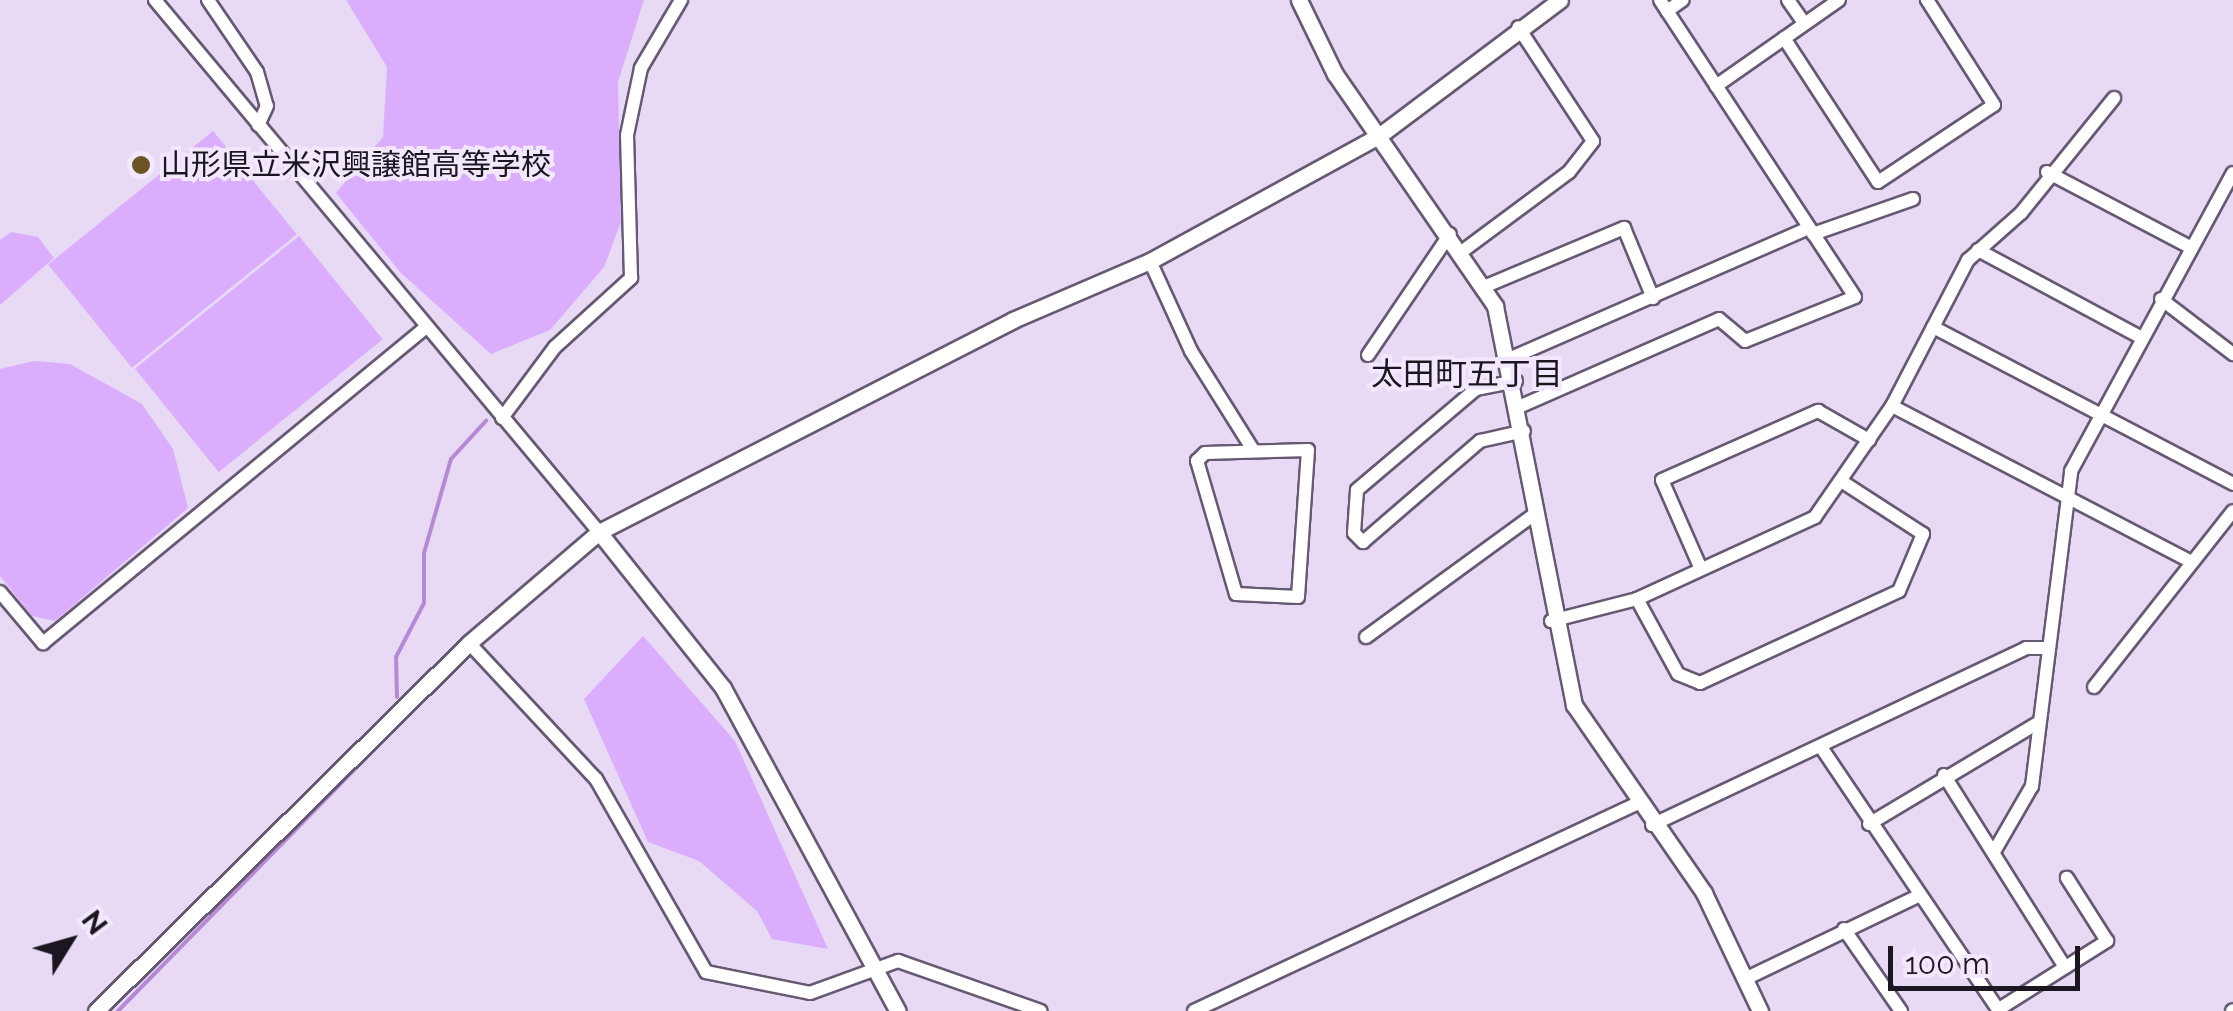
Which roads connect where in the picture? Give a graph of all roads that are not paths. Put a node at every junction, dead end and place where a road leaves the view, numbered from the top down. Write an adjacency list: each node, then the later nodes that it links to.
1 (156, 0): 17 (street)
2 (208, 0): 17 (street)
3 (680, 0): 41 (street)
4 (1299, 0): 18 (street)
5 (1560, 0): 11 (street)
6 (1683, 0): 10 (street)
7 (1788, 0): 12 (street)
8 (1839, 0): 12 (street)
9 (1927, 0): 14 (street)
10 (1664, 5): 15 (street)
11 (1538, 6): 13 (street)
12 (1804, 24): 14 (street)
13 (1518, 27): 18 (street); 25 (street)
14 (1784, 38): 15 (street)
15 (1716, 86): 22 (street)
16 (2114, 98): 19 (street)
17 (258, 124): 32 (street)
18 (1380, 135): 23 (street); 27 (street)
19 (2047, 172): 24 (street); 26 (street)
20 (2233, 173): 24 (street)
21 (1913, 198): 22 (street)
22 (1811, 231): 29 (street); 38 (street)
23 (1452, 232): 25 (street); 35 (street)
24 (2188, 246): 30 (street)
25 (1464, 250): 28 (street)
26 (1978, 250): 31 (street); 33 (street)
27 (1150, 261): 44 (street); 50 (street)
28 (1486, 286): 29 (street); 36 (street)
29 (1653, 298): 36 (street)
30 (2162, 299): 33 (street); 34 (street)
31 (1933, 328): 39 (street); 40 (street)
32 (424, 329): 41 (street); 53 (street)
33 (2140, 336): 40 (street)
34 (2233, 354)
35 (1368, 355)
36 (1511, 358): 37 (street)
37 (1516, 381): 38 (street); 42 (street)
38 (1521, 406): 42 (street)
39 (1892, 406): 43 (street); 47 (street)
40 (2102, 414): 46 (street); 47 (street)
41 (502, 418): 50 (street)
42 (1524, 431): 49 (street)
43 (1869, 440): 45 (street); 52 (street)
44 (1253, 450): 44 (street)
45 (1841, 481): 52 (street); 54 (street)
46 (2233, 484)
47 (2063, 494): 51 (street); 58 (street)
48 (2233, 511): 51 (street)
49 (1536, 513): 55 (street); 56 (street)
50 (599, 532): 57 (street); 70 (street)
51 (2188, 560): 59 (street)
52 (1701, 569): 54 (street)
53 (0, 592)
54 (1637, 599): 55 (street)
55 (1551, 621): 63 (street)
56 (1366, 636)
57 (469, 643): 70 (street); 74 (street)
58 (2044, 648): 60 (street); 61 (street)
59 (2094, 688)
60 (2036, 724): 62 (street); 66 (street)
61 (1823, 750): 64 (street); 65 (street)
62 (1944, 775): 64 (street); 66 (street)
63 (1636, 804): 65 (street); 77 (street)
64 (1869, 824): 68 (street)
65 (1652, 825): 72 (street)
66 (1995, 850): 71 (street)
67 (2067, 878): 71 (street)
68 (1918, 896): 69 (street); 73 (street)
69 (1844, 929): 72 (street); 79 (street)
70 (873, 965): 75 (street); 76 (street)
71 (2065, 967): 73 (street)
72 (1747, 978): 78 (street)
73 (1999, 1010)
74 (96, 1011)
75 (898, 1011)
76 (1042, 1011)
77 (1194, 1011)
78 (1760, 1011)
79 (1901, 1011)

